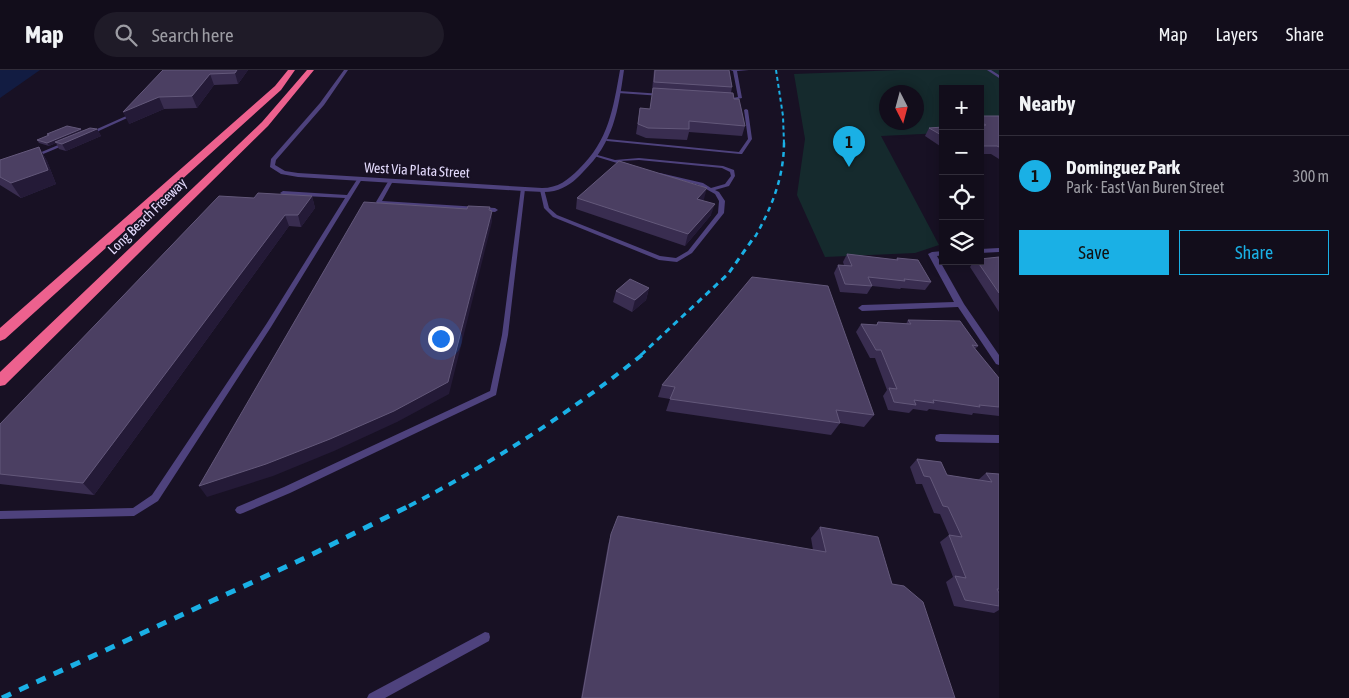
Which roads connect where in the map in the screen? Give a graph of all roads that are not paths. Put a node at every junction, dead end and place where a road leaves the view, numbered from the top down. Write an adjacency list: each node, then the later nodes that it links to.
1 (311, 70): 37 (highway, Long Beach Freeway)
2 (346, 70): 22 (street, West Via Plata Street)
3 (622, 70): 9 (street)
4 (734, 70): 5 (lane); 11 (lane)
5 (747, 70)
6 (989, 70): 8 (lane)
7 (290, 72): 35 (highway, Long Beach Freeway)
8 (999, 77)
9 (619, 92): 10 (lane); 15 (street)
10 (666, 95)
11 (723, 100)
12 (138, 109): 14 (lane)
13 (746, 110): 15 (lane)
14 (88, 134)
15 (607, 140): 17 (street)
16 (71, 141): 18 (lane)
17 (596, 155): 19 (lane); 26 (street, West Via Plata Street)
18 (26, 160)
19 (616, 161): 20 (lane); 25 (lane)
20 (633, 167)
21 (650, 172): 25 (lane)
22 (360, 179): 23 (street, West Via Plata Street); 28 (lane)
23 (391, 181): 24 (street, West Via Plata Street); 29 (lane)
24 (522, 189): 26 (street, West Via Plata Street); 40 (lane)
25 (711, 189): 26 (lane)
26 (542, 190)
27 (283, 193): 28 (lane)
28 (348, 197): 41 (lane)
29 (495, 210)
30 (999, 250): 31 (street)
31 (984, 251)
32 (939, 253): 33 (street)
33 (960, 304): 34 (street); 36 (street)
34 (862, 308)
35 (0, 336)
36 (999, 362)
37 (0, 381)
38 (940, 438): 39 (street)
39 (999, 439)
40 (240, 510)
41 (0, 515)
42 (485, 637): 43 (lane)
43 (373, 698)

